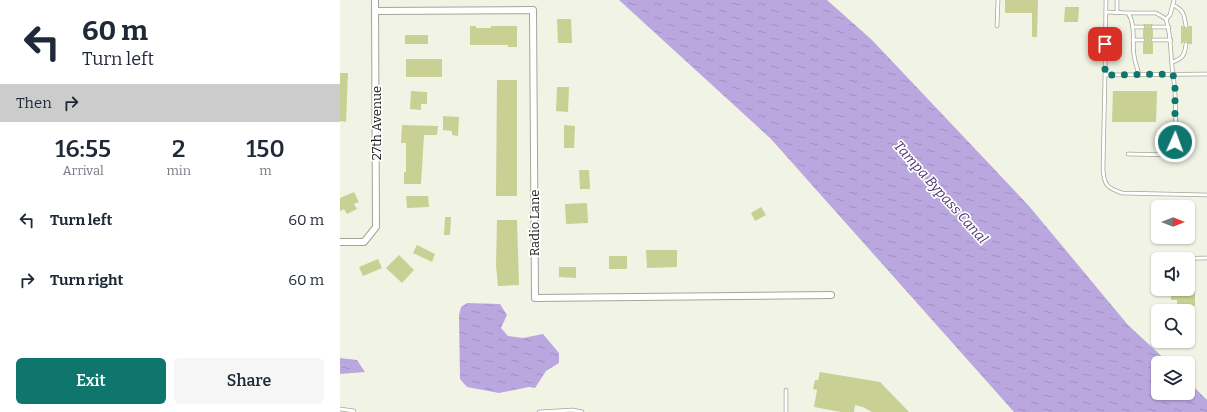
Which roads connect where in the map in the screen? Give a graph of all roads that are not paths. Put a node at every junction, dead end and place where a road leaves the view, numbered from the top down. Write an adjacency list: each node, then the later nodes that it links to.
1 (376, 0): 7 (street, 27th Avenue)
2 (998, 0): 12 (lane)
3 (1106, 0): 8 (lane)
4 (1117, 0): 9 (lane)
5 (1174, 0): 6 (lane)
6 (1173, 5): 11 (lane); 13 (lane)
7 (376, 11): 30 (street, 27th Avenue); 33 (street, Radio Lane)
8 (1106, 12): 9 (lane); 27 (lane)
9 (1117, 13): 10 (lane)
10 (1128, 13): 11 (lane); 14 (lane)
11 (1166, 19): 17 (lane)
12 (998, 26)
13 (1186, 26)
14 (1133, 27): 15 (lane); 18 (lane)
15 (1143, 27)
16 (1153, 27): 17 (lane)
17 (1169, 27): 21 (lane)
18 (1133, 40): 19 (lane); 24 (lane)
19 (1143, 40)
20 (1153, 40): 21 (lane)
21 (1171, 40): 23 (lane)
22 (1186, 44): 23 (lane)
23 (1172, 62): 25 (lane)
24 (1139, 74): 25 (lane); 27 (lane)
25 (1173, 74): 26 (lane); 28 (lane)
26 (1207, 74)
27 (1105, 75): 29 (lane)
28 (1128, 154)
29 (1207, 194)
30 (340, 242)
31 (1195, 258): 32 (lane)
32 (1207, 258)
33 (831, 295)
34 (786, 390): 39 (lane)
35 (340, 409): 36 (lane)
36 (354, 412)
37 (540, 412): 38 (lane)
38 (582, 412)
39 (786, 412)

